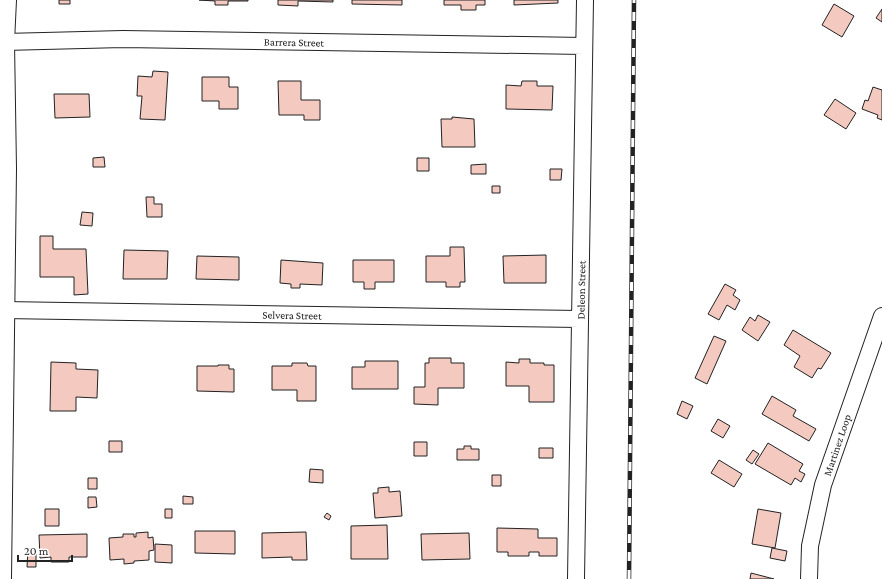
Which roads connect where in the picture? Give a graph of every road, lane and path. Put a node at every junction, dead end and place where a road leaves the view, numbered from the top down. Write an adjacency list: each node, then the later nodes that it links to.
1 (6, 0): 3 (street)
2 (585, 0): 4 (street, Deleon Street)
3 (4, 42): 4 (street, Barrera Street); 5 (street)
4 (584, 46): 7 (street, Deleon Street)
5 (3, 310): 7 (street, Selvera Street); 8 (street)
6 (882, 316): 10 (street, Martinez Loop)
7 (580, 319): 9 (street, Deleon Street)
8 (1, 579)
9 (576, 579)
10 (809, 579)

